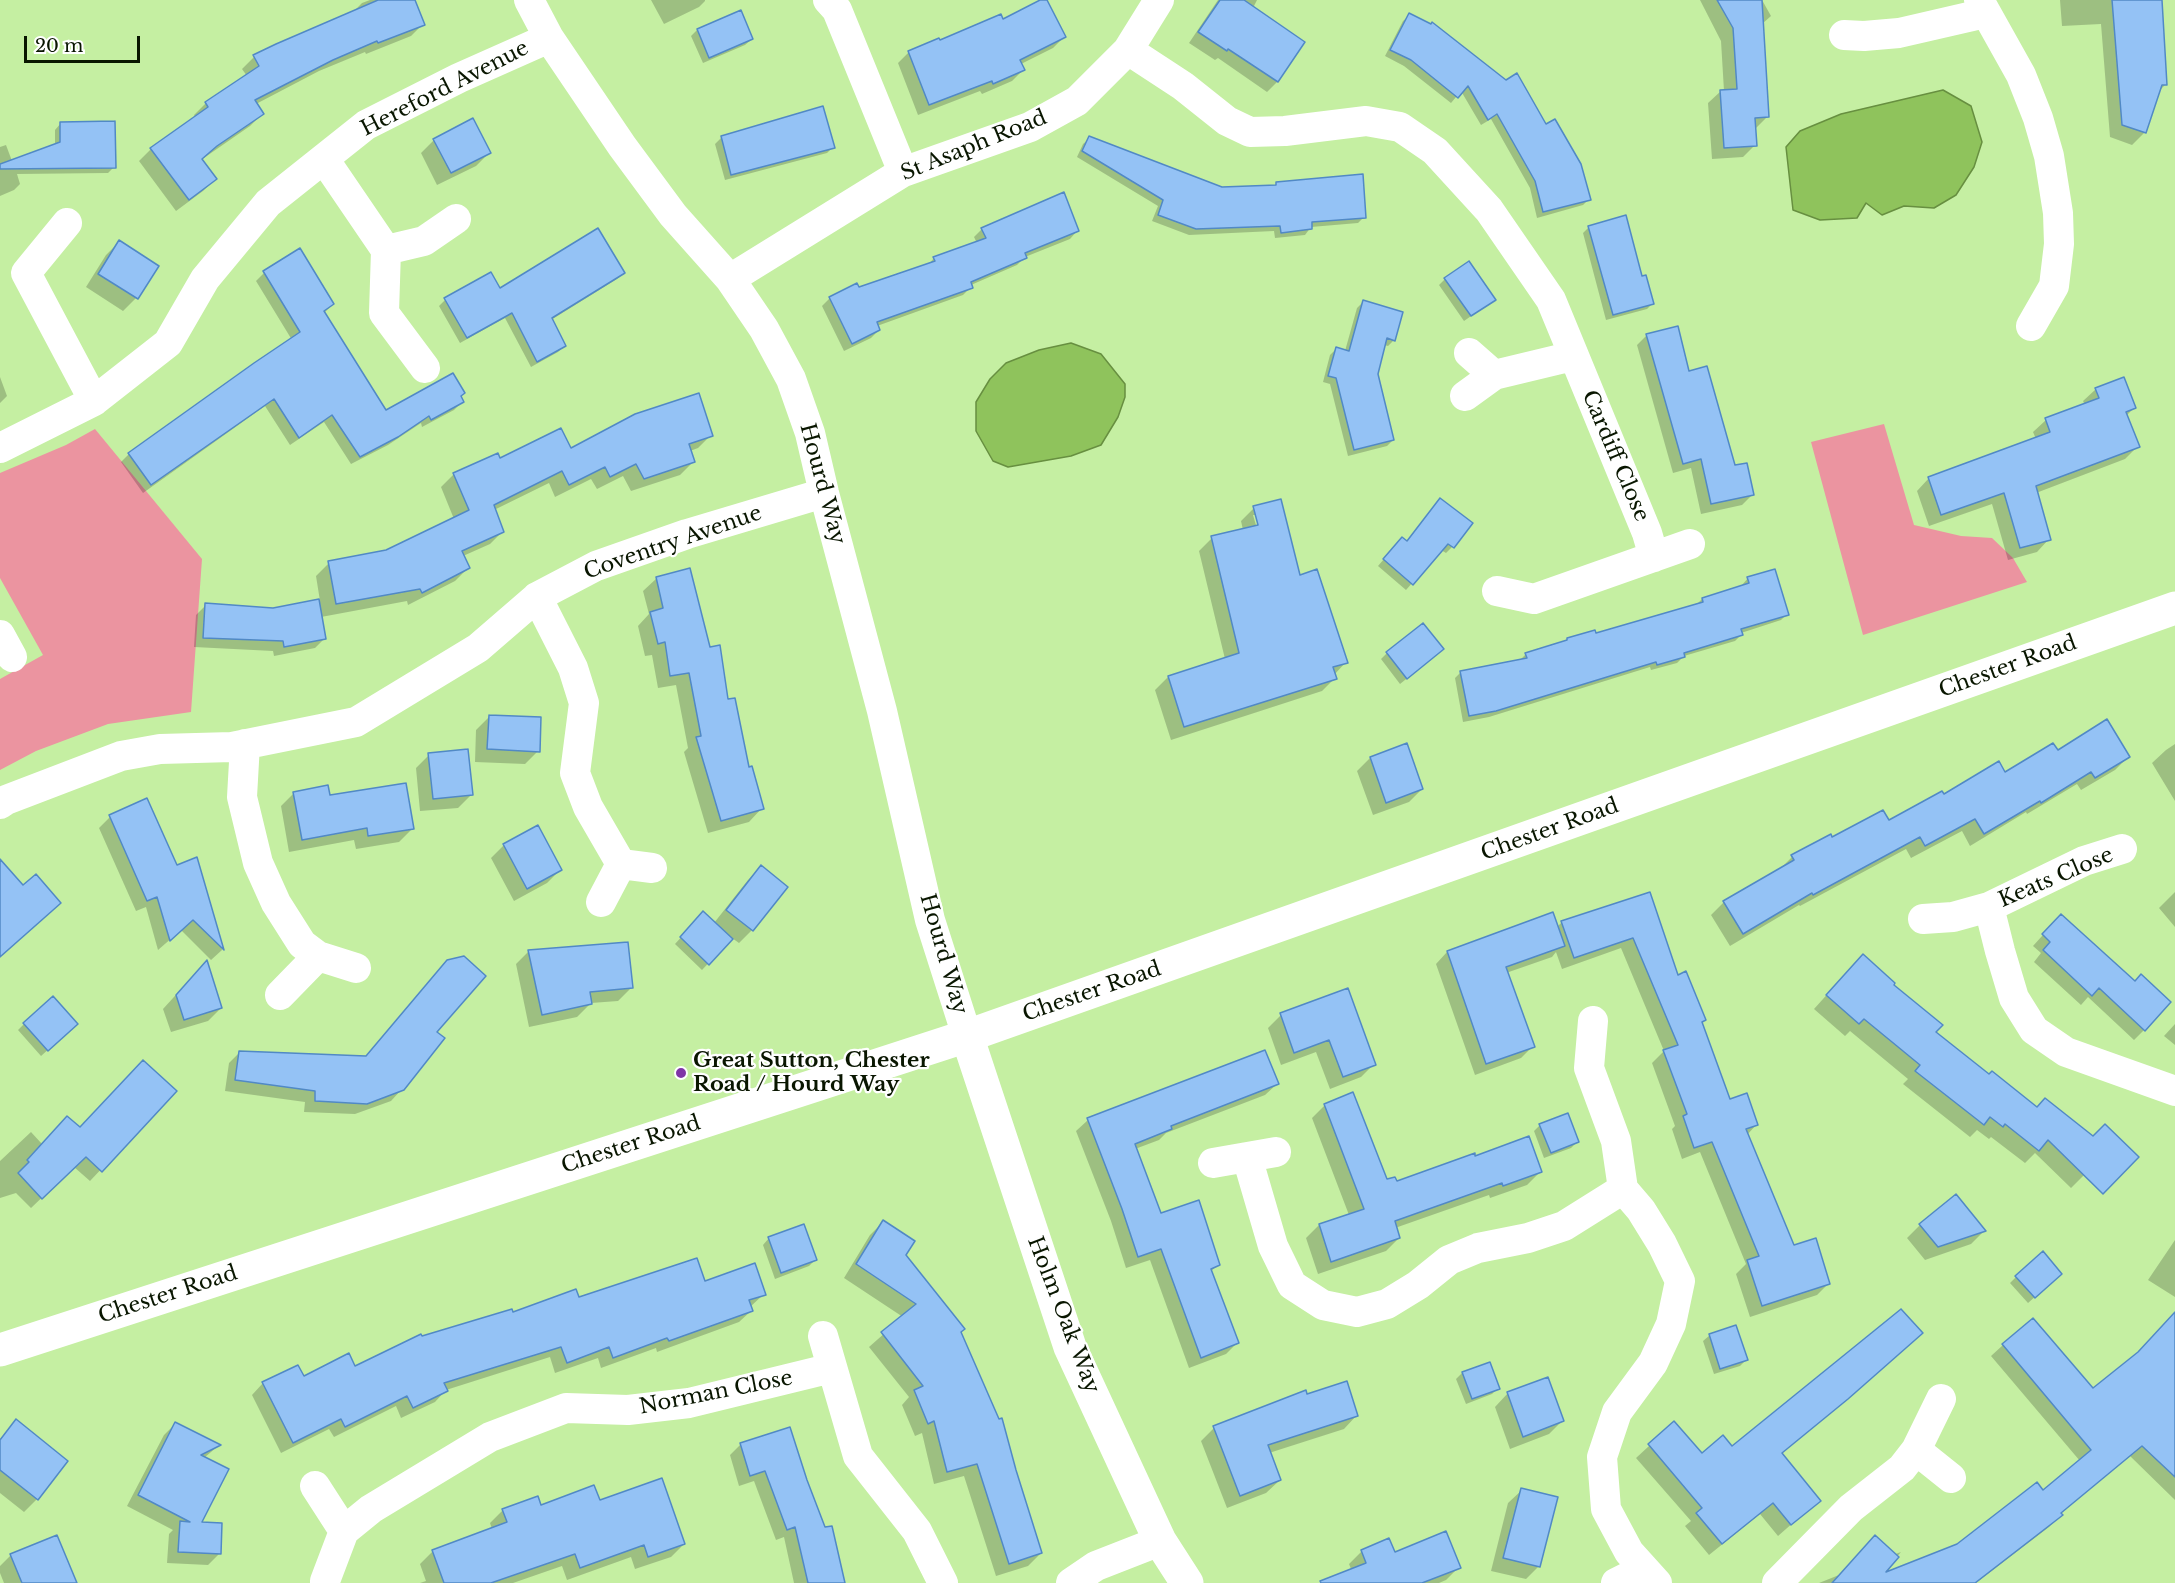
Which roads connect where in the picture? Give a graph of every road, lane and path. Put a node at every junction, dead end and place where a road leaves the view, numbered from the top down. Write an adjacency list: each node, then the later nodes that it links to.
1 (529, 0): 6 (street, Hourd Way)
2 (828, 0): 9 (street)
3 (1159, 0): 7 (street, St Asaph Road)
4 (1983, 6): 5 (street); 15 (street)
5 (1844, 34)
6 (549, 38): 8 (street, Hereford Avenue); 14 (street, Hourd Way)
7 (1128, 50): 9 (street, St Asaph Road); 17 (street, Cardiff Close)
8 (324, 159): 12 (street); 21 (street, Hereford Avenue)
9 (903, 172): 14 (street, St Asaph Road)
10 (456, 219): 12 (street)
11 (67, 224): 13 (street)
12 (386, 250): 18 (street)
13 (13, 276): 21 (street)
14 (730, 279): 23 (street, Hourd Way)
15 (2031, 326)
16 (1469, 353): 19 (street)
17 (1573, 356): 19 (street); 25 (street, Cardiff Close)
18 (425, 368)
19 (1494, 375): 20 (street)
20 (1465, 396)
21 (94, 401): 22 (street, Hereford Avenue)
22 (0, 448)
23 (824, 493): 27 (street, Coventry Avenue); 41 (street, Hourd Way)
24 (1690, 544): 25 (street)
25 (1654, 557): 26 (street)
26 (1497, 591)
27 (537, 597): 29 (street, Coventry Avenue); 32 (street)
28 (2175, 608): 41 (main road, Chester Road)
29 (245, 744): 30 (street, Coventry Avenue); 37 (street)
30 (0, 804)
31 (2122, 849): 35 (street, Keats Close)
32 (621, 864): 33 (street); 34 (street)
33 (652, 868)
34 (601, 902)
35 (1989, 907): 36 (street, Keats Close); 42 (street, Keats Close)
36 (1923, 919)
37 (318, 956): 38 (street); 39 (street)
38 (356, 968)
39 (280, 995)
40 (1593, 1021): 44 (street)
41 (967, 1036): 46 (main road, Chester Road); 53 (main road, Holm Oak Way)
42 (2175, 1091)
43 (1213, 1163): 44 (street)
44 (1623, 1189): 54 (street)
45 (823, 1336): 47 (street)
46 (0, 1350)
47 (832, 1368): 52 (street, Norman Close); 56 (street)
48 (1941, 1399): 49 (street)
49 (1916, 1450): 50 (street); 60 (street)
50 (1951, 1478)
51 (315, 1486): 52 (street)
52 (344, 1532): 55 (street, Norman Close)
53 (1160, 1541): 57 (street); 58 (main road, Holm Oak Way)
54 (1650, 1576): 59 (street)
55 (326, 1581)
56 (944, 1583)
57 (1071, 1583)
58 (1187, 1583)
59 (1616, 1583)
60 (1777, 1583)

